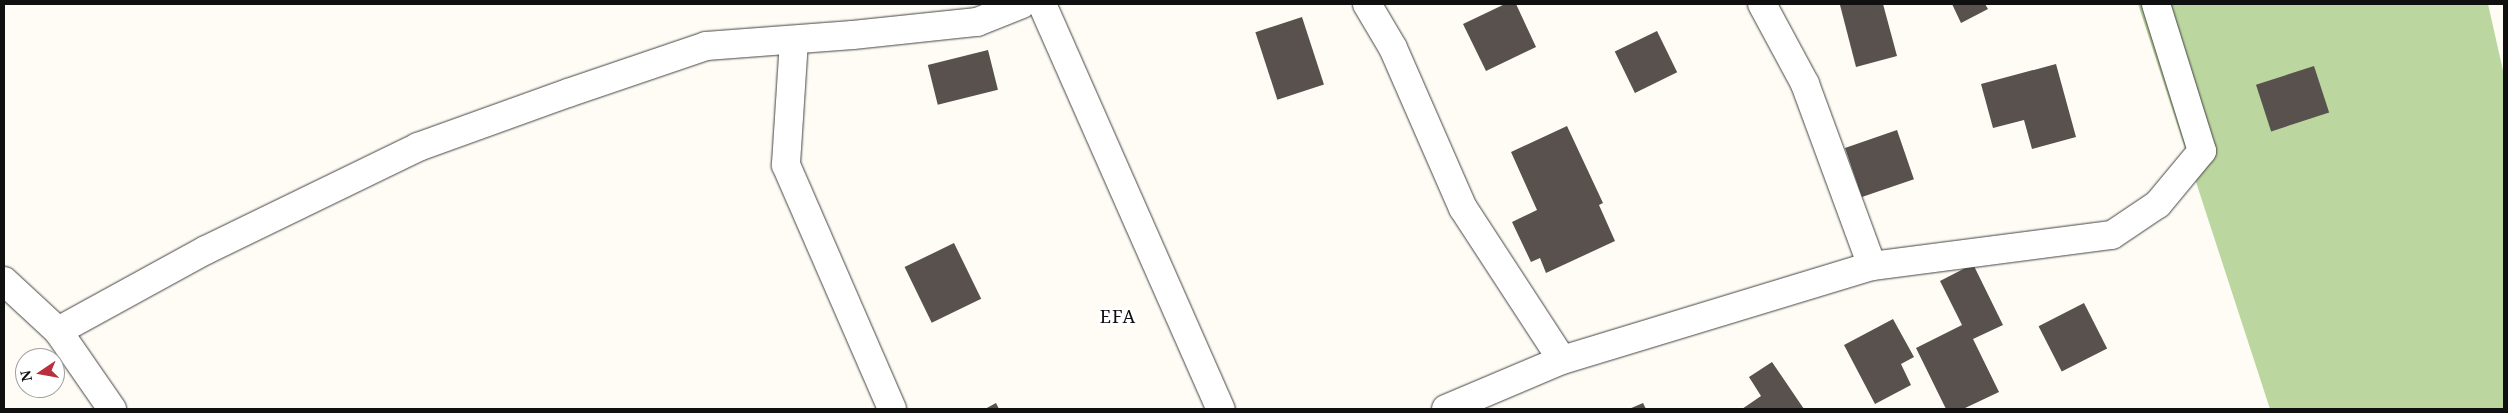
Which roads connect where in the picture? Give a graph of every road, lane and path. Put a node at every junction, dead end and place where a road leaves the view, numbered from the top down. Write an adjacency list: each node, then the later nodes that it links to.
1 (1022, 4): 6 (street)
2 (1042, 4): 13 (street)
3 (1367, 4): 10 (street)
4 (1762, 4): 7 (street)
5 (2156, 4): 7 (street)
6 (794, 40): 9 (street); 12 (street)
7 (1872, 266): 10 (street)
8 (4, 281): 9 (street)
9 (58, 331): 11 (street)
10 (1562, 360): 14 (street)
11 (112, 409)
12 (892, 409)
13 (1221, 409)
14 (1446, 409)

